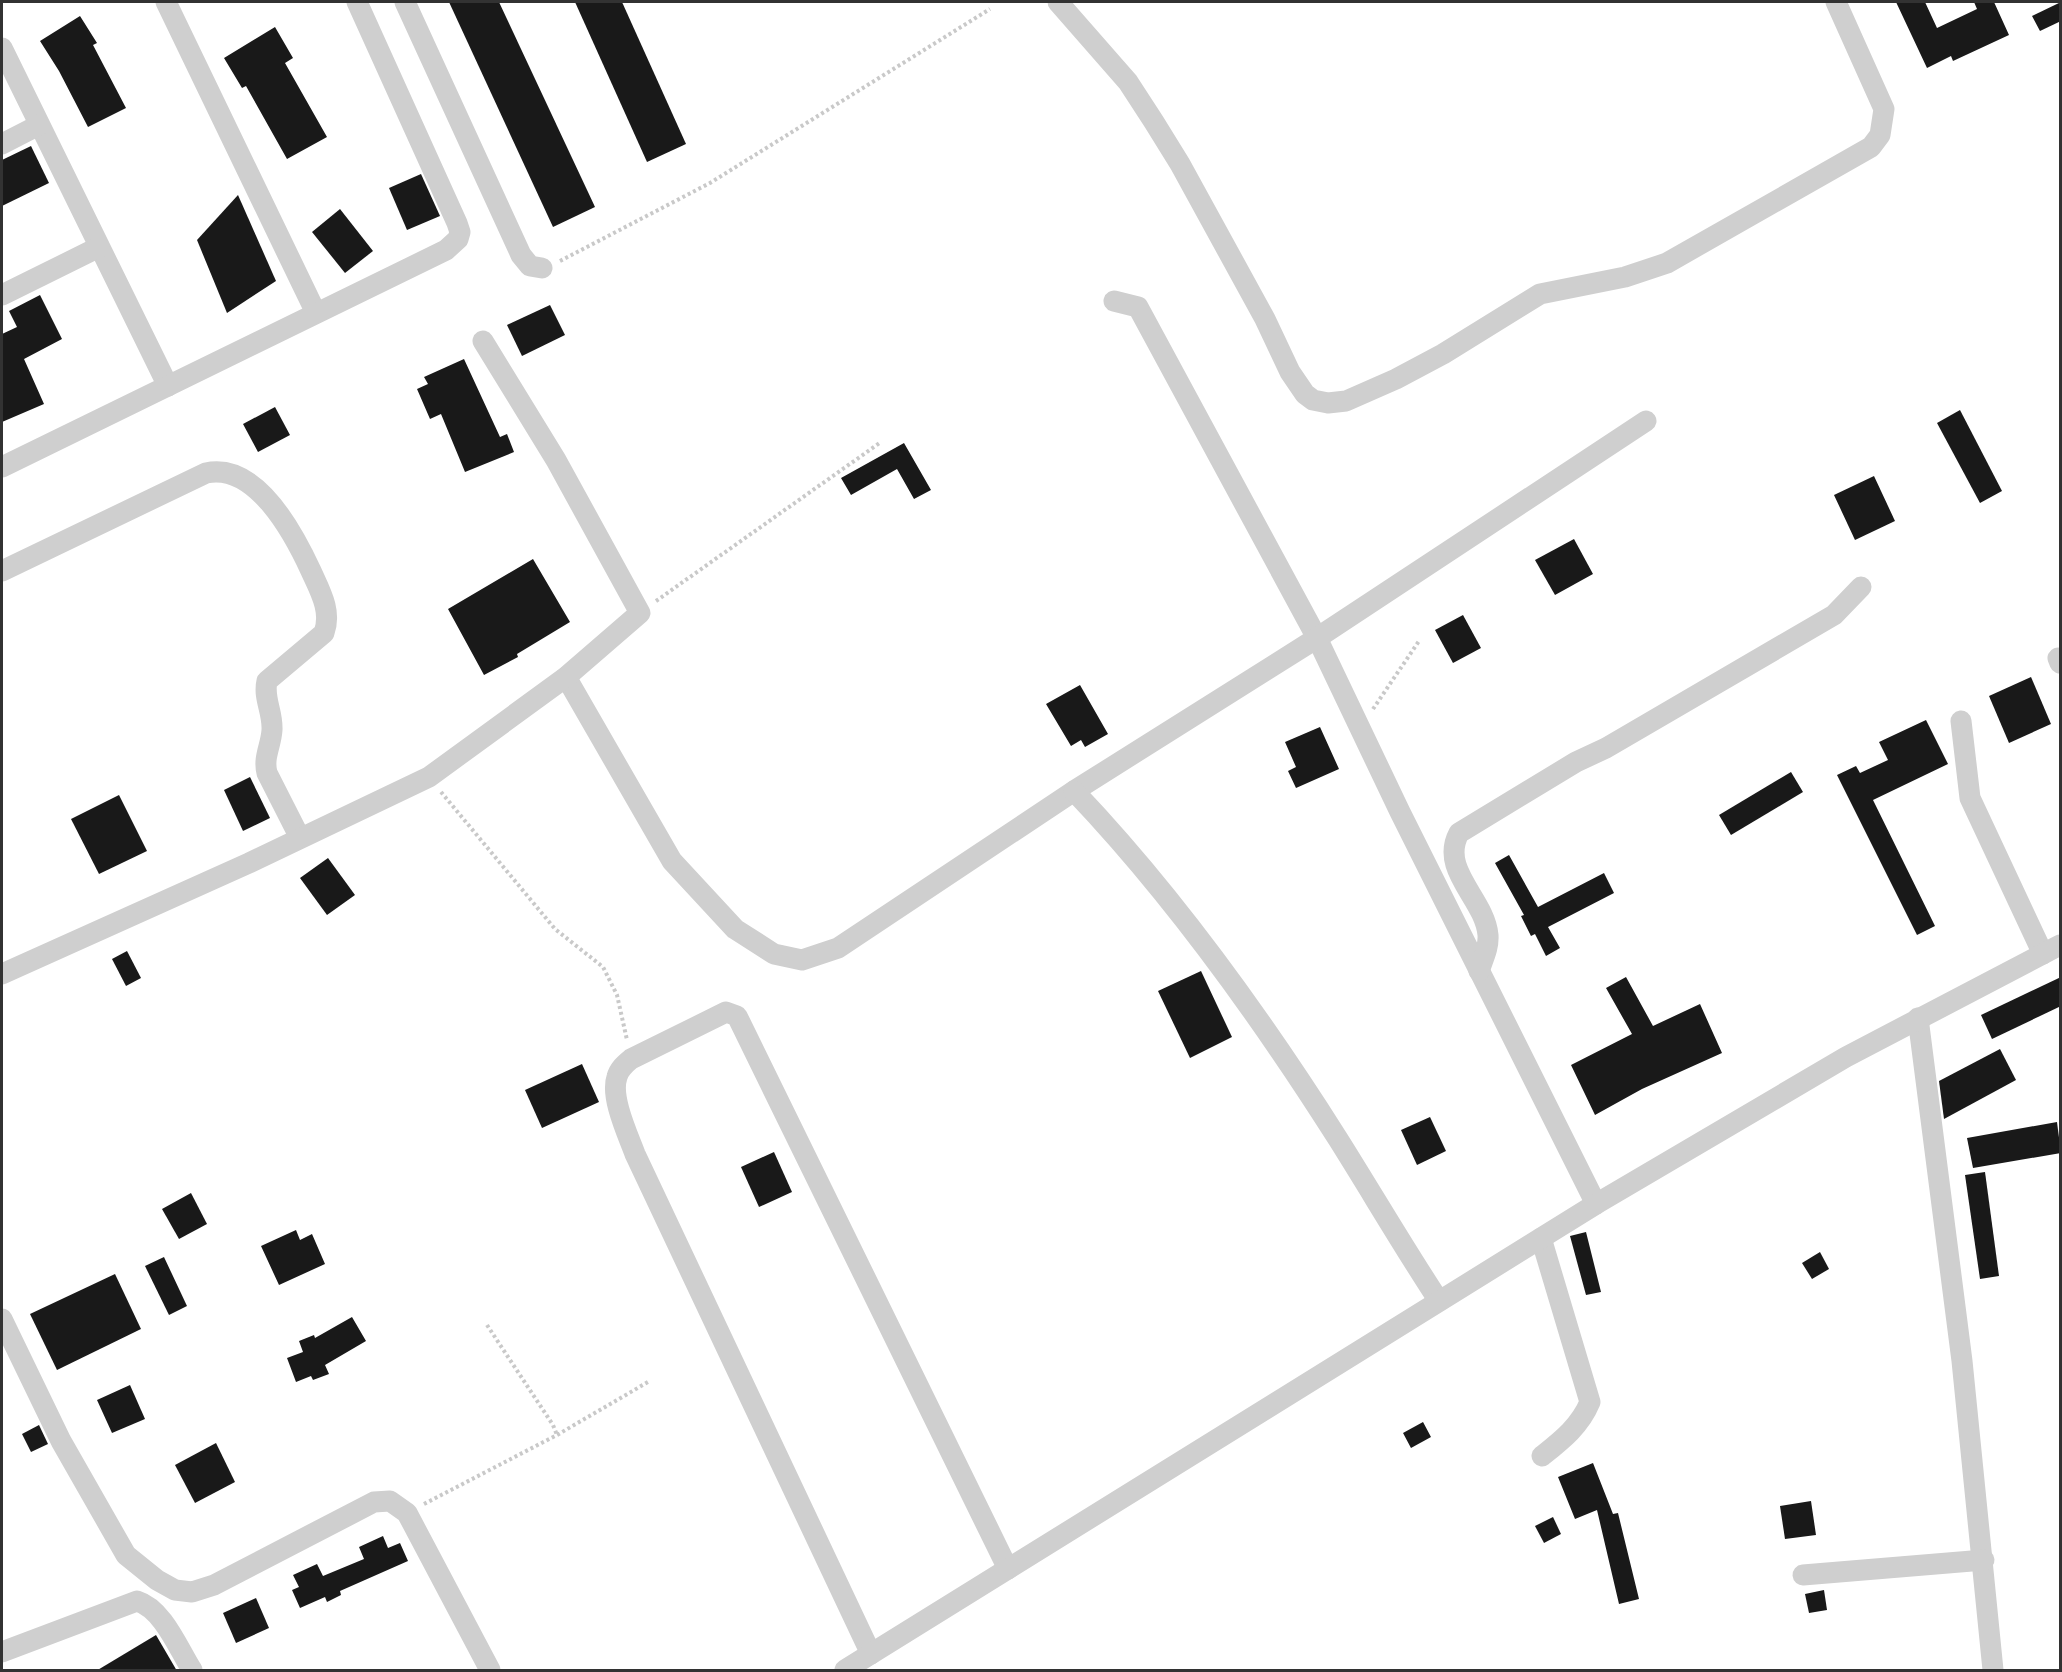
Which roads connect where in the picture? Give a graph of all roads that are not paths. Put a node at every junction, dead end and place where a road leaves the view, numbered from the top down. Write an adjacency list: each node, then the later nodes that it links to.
1 (166, 2): 13 (street)
2 (357, 2): 13 (street)
3 (405, 2): 10 (street)
4 (1058, 2): 5 (street)
5 (1836, 2)
6 (2, 48): 7 (street)
7 (39, 126): 8 (street); 9 (street)
8 (2, 144)
9 (99, 247): 11 (street); 15 (street)
10 (542, 268)
11 (2, 296)
12 (1114, 301): 20 (street)
13 (316, 313): 15 (street)
14 (483, 341): 21 (street)
15 (168, 386): 17 (street)
16 (1646, 421): 20 (street)
17 (2, 468)
18 (2, 571): 24 (street)
19 (1861, 587): 26 (street)
20 (1317, 638): 23 (street); 26 (street)
21 (566, 677): 23 (street); 24 (street)
22 (1961, 721): 25 (street)
23 (1074, 791): 31 (street)
24 (300, 838): 27 (street)
25 (2052, 950): 28 (street)
26 (1479, 971): 29 (street)
27 (2, 974)
28 (1918, 1018): 29 (street); 34 (street)
29 (1596, 1204): 30 (street)
30 (1541, 1238): 31 (street); 33 (street)
31 (1439, 1301): 35 (street)
32 (2, 1319): 40 (street)
33 (1542, 1456)
34 (1984, 1560): 36 (street); 42 (street)
35 (1008, 1569): 38 (street); 38 (street)
36 (1803, 1575)
37 (2, 1652): 39 (street)
38 (871, 1654): 41 (street)
39 (192, 1671)
40 (490, 1671)
41 (845, 1671)
42 (1993, 1671)

